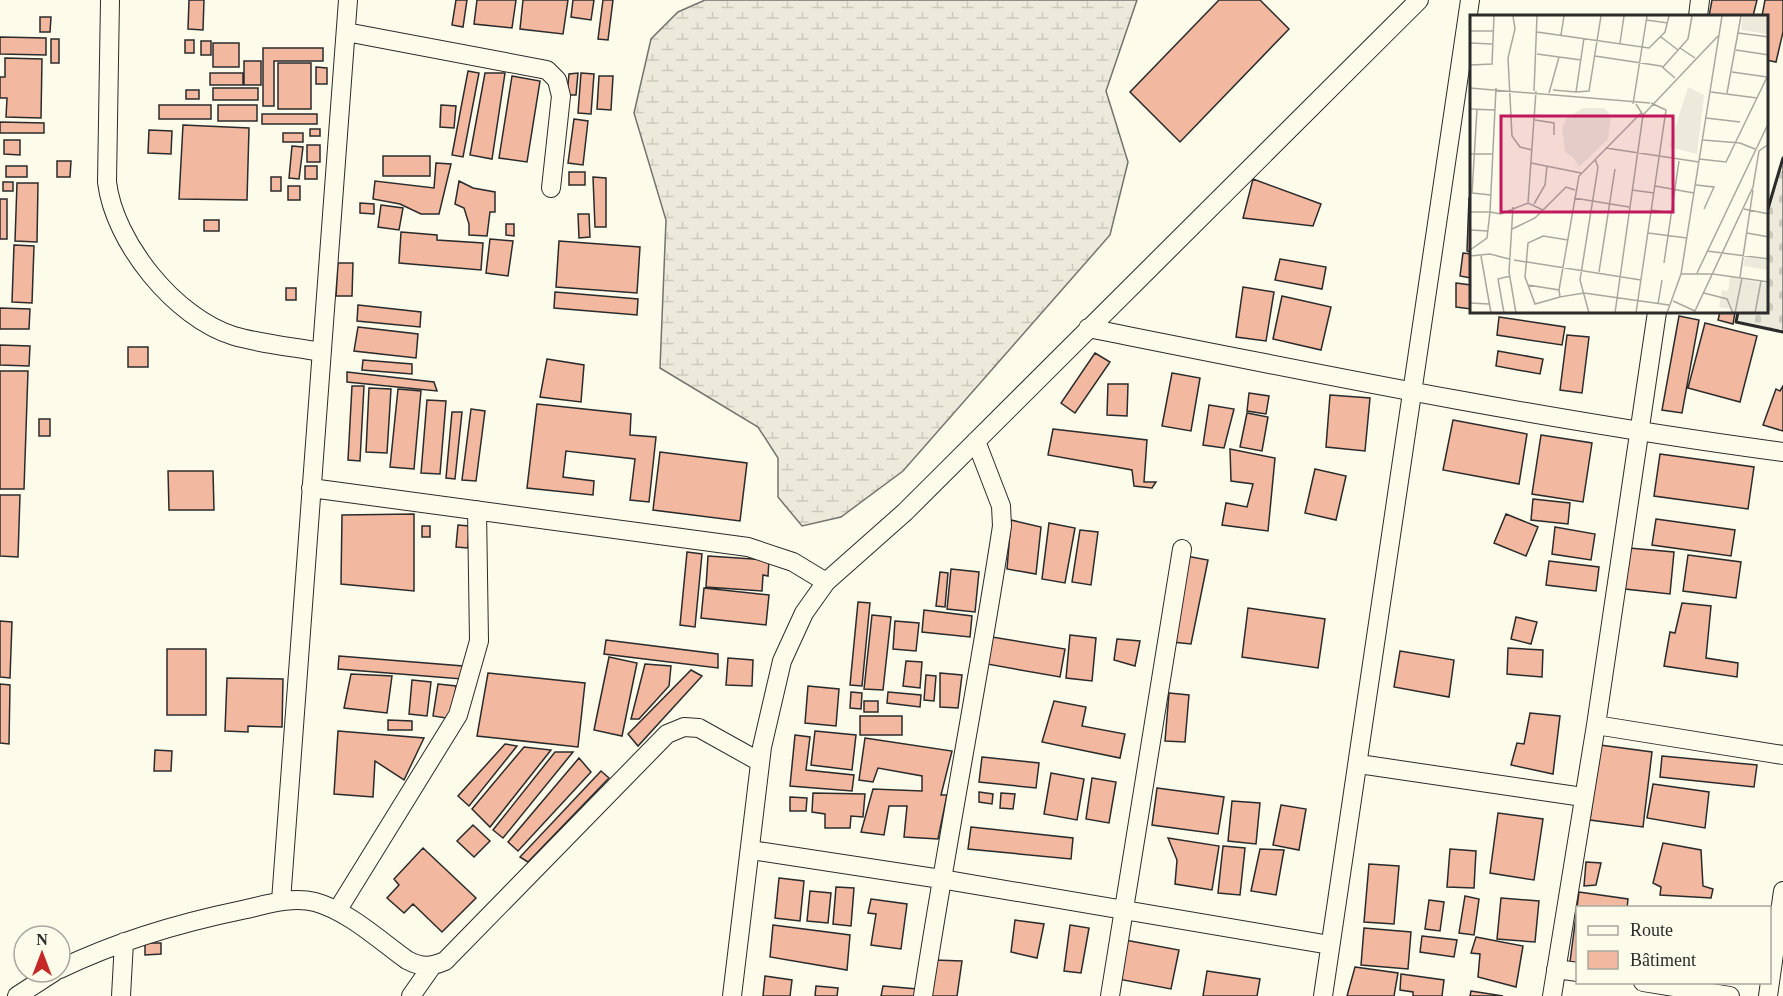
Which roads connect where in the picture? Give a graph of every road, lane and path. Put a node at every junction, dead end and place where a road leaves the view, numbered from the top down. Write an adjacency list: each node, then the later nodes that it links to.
1 (110, 0): 11 (street)
2 (348, 0): 7 (street)
3 (1419, 0): 10 (street)
4 (1470, 0): 12 (street)
5 (1700, 0): 6 (street)
6 (1698, 15)
7 (346, 32): 8 (street); 11 (street)
8 (551, 188)
9 (1657, 314): 13 (street)
10 (1088, 328): 12 (street); 14 (street)
11 (321, 352): 16 (street)
12 (1413, 393): 13 (street); 23 (street)
13 (1639, 433): 15 (street); 20 (street)
14 (976, 441): 19 (street); 26 (street)
15 (1783, 452)
16 (311, 488): 17 (street); 28 (street)
17 (477, 510): 19 (street); 29 (street)
18 (1182, 549): 30 (street)
19 (826, 582): 22 (street)
20 (1596, 725): 21 (street); 24 (street)
21 (1783, 755)
22 (760, 762): 25 (street); 34 (street)
23 (1359, 764): 24 (street); 32 (street)
24 (1583, 798): 35 (street)
25 (751, 850): 26 (street); 43 (street)
26 (941, 879): 30 (street); 44 (street)
27 (1783, 891): 37 (street)
28 (281, 901): 29 (street); 31 (street)
29 (337, 910): 34 (street)
30 (1124, 911): 32 (street); 45 (street)
31 (124, 942): 33 (street); 41 (street)
32 (1330, 945): 46 (street)
33 (72, 964)
34 (432, 966): 42 (street)
35 (1556, 969): 36 (street); 47 (street)
36 (1576, 972)
37 (1771, 975)
38 (36, 984): 40 (street)
39 (1655, 984): 48 (street)
40 (17, 996)
41 (121, 996)
42 (411, 996)
43 (732, 996)
44 (922, 996)
45 (1110, 996)
46 (1323, 996)
47 (1552, 996)
48 (1730, 996)

